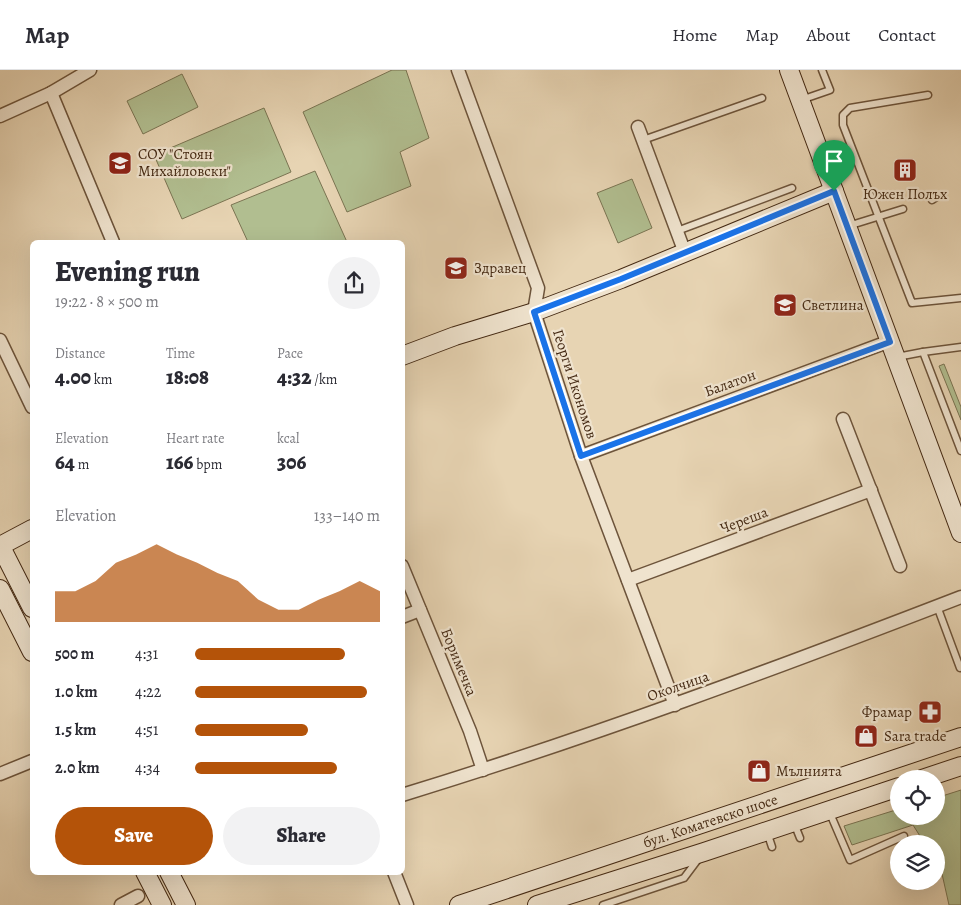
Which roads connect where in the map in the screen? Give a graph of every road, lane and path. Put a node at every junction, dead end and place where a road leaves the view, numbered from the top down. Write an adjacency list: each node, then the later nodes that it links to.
1 (90, 70): 5 (street)
2 (458, 70): 21 (street, Георги Икономов)
3 (789, 70): 8 (street)
4 (822, 70): 8 (lane)
5 (51, 93): 9 (street); 18 (street)
6 (928, 95): 15 (lane)
7 (762, 98): 11 (lane)
8 (800, 100): 13 (street)
9 (0, 116)
10 (638, 127): 11 (street)
11 (643, 140): 17 (street)
12 (792, 188): 17 (lane)
13 (834, 191): 16 (street); 19 (street)
14 (903, 209): 15 (lane)
15 (878, 217): 16 (lane); 20 (lane)
16 (847, 226): 24 (street)
17 (677, 231): 19 (street)
18 (112, 240)
19 (685, 253): 21 (street)
20 (961, 298)
21 (534, 312): 26 (street); 30 (street, Георги Икономов)
22 (0, 340): 27 (street)
23 (961, 347): 25 (lane)
24 (893, 349): 25 (lane); 30 (street, Балатон); 33 (street)
25 (924, 352): 29 (lane)
26 (405, 355)
27 (30, 403)
28 (844, 419): 31 (street)
29 (961, 451)
30 (581, 456): 37 (street, Георги Икономов)
31 (871, 490): 35 (street); 37 (street, Череша)
32 (30, 530): 34 (street)
33 (961, 533)
34 (0, 546): 40 (street)
35 (900, 566)
36 (405, 573): 42 (street, Боримечка)
37 (628, 580): 46 (street, Георги Икономов)
38 (0, 589): 44 (street)
39 (961, 597): 41 (street, Околчица)
40 (30, 604)
41 (937, 606): 45 (lane); 46 (street, Околчица)
42 (420, 610): 43 (street); 50 (street, Боримечка)
43 (405, 616)
44 (30, 648)
45 (960, 668)
46 (676, 705): 50 (street, Околчица)
47 (961, 736): 66 (street, бул. Коматевско шосе)
48 (30, 762): 52 (street)
49 (961, 766): 51 (street)
50 (483, 770): 54 (street, Околчица)
51 (945, 771)
52 (0, 774)
53 (890, 790): 55 (street, бул. Коматевско шосе)
54 (405, 794)
55 (829, 810): 56 (lane); 57 (street, бул. Коматевско шосе)
56 (890, 842)
57 (704, 852): 67 (street, бул. Коматевско шосе); 68 (lane)
58 (147, 875): 63 (street)
59 (171, 875): 64 (street)
60 (395, 875): 65 (street)
61 (138, 896): 62 (street)
62 (121, 905)
63 (162, 905)
64 (186, 905)
65 (407, 905)
66 (459, 905)
67 (536, 905)
68 (603, 905)

